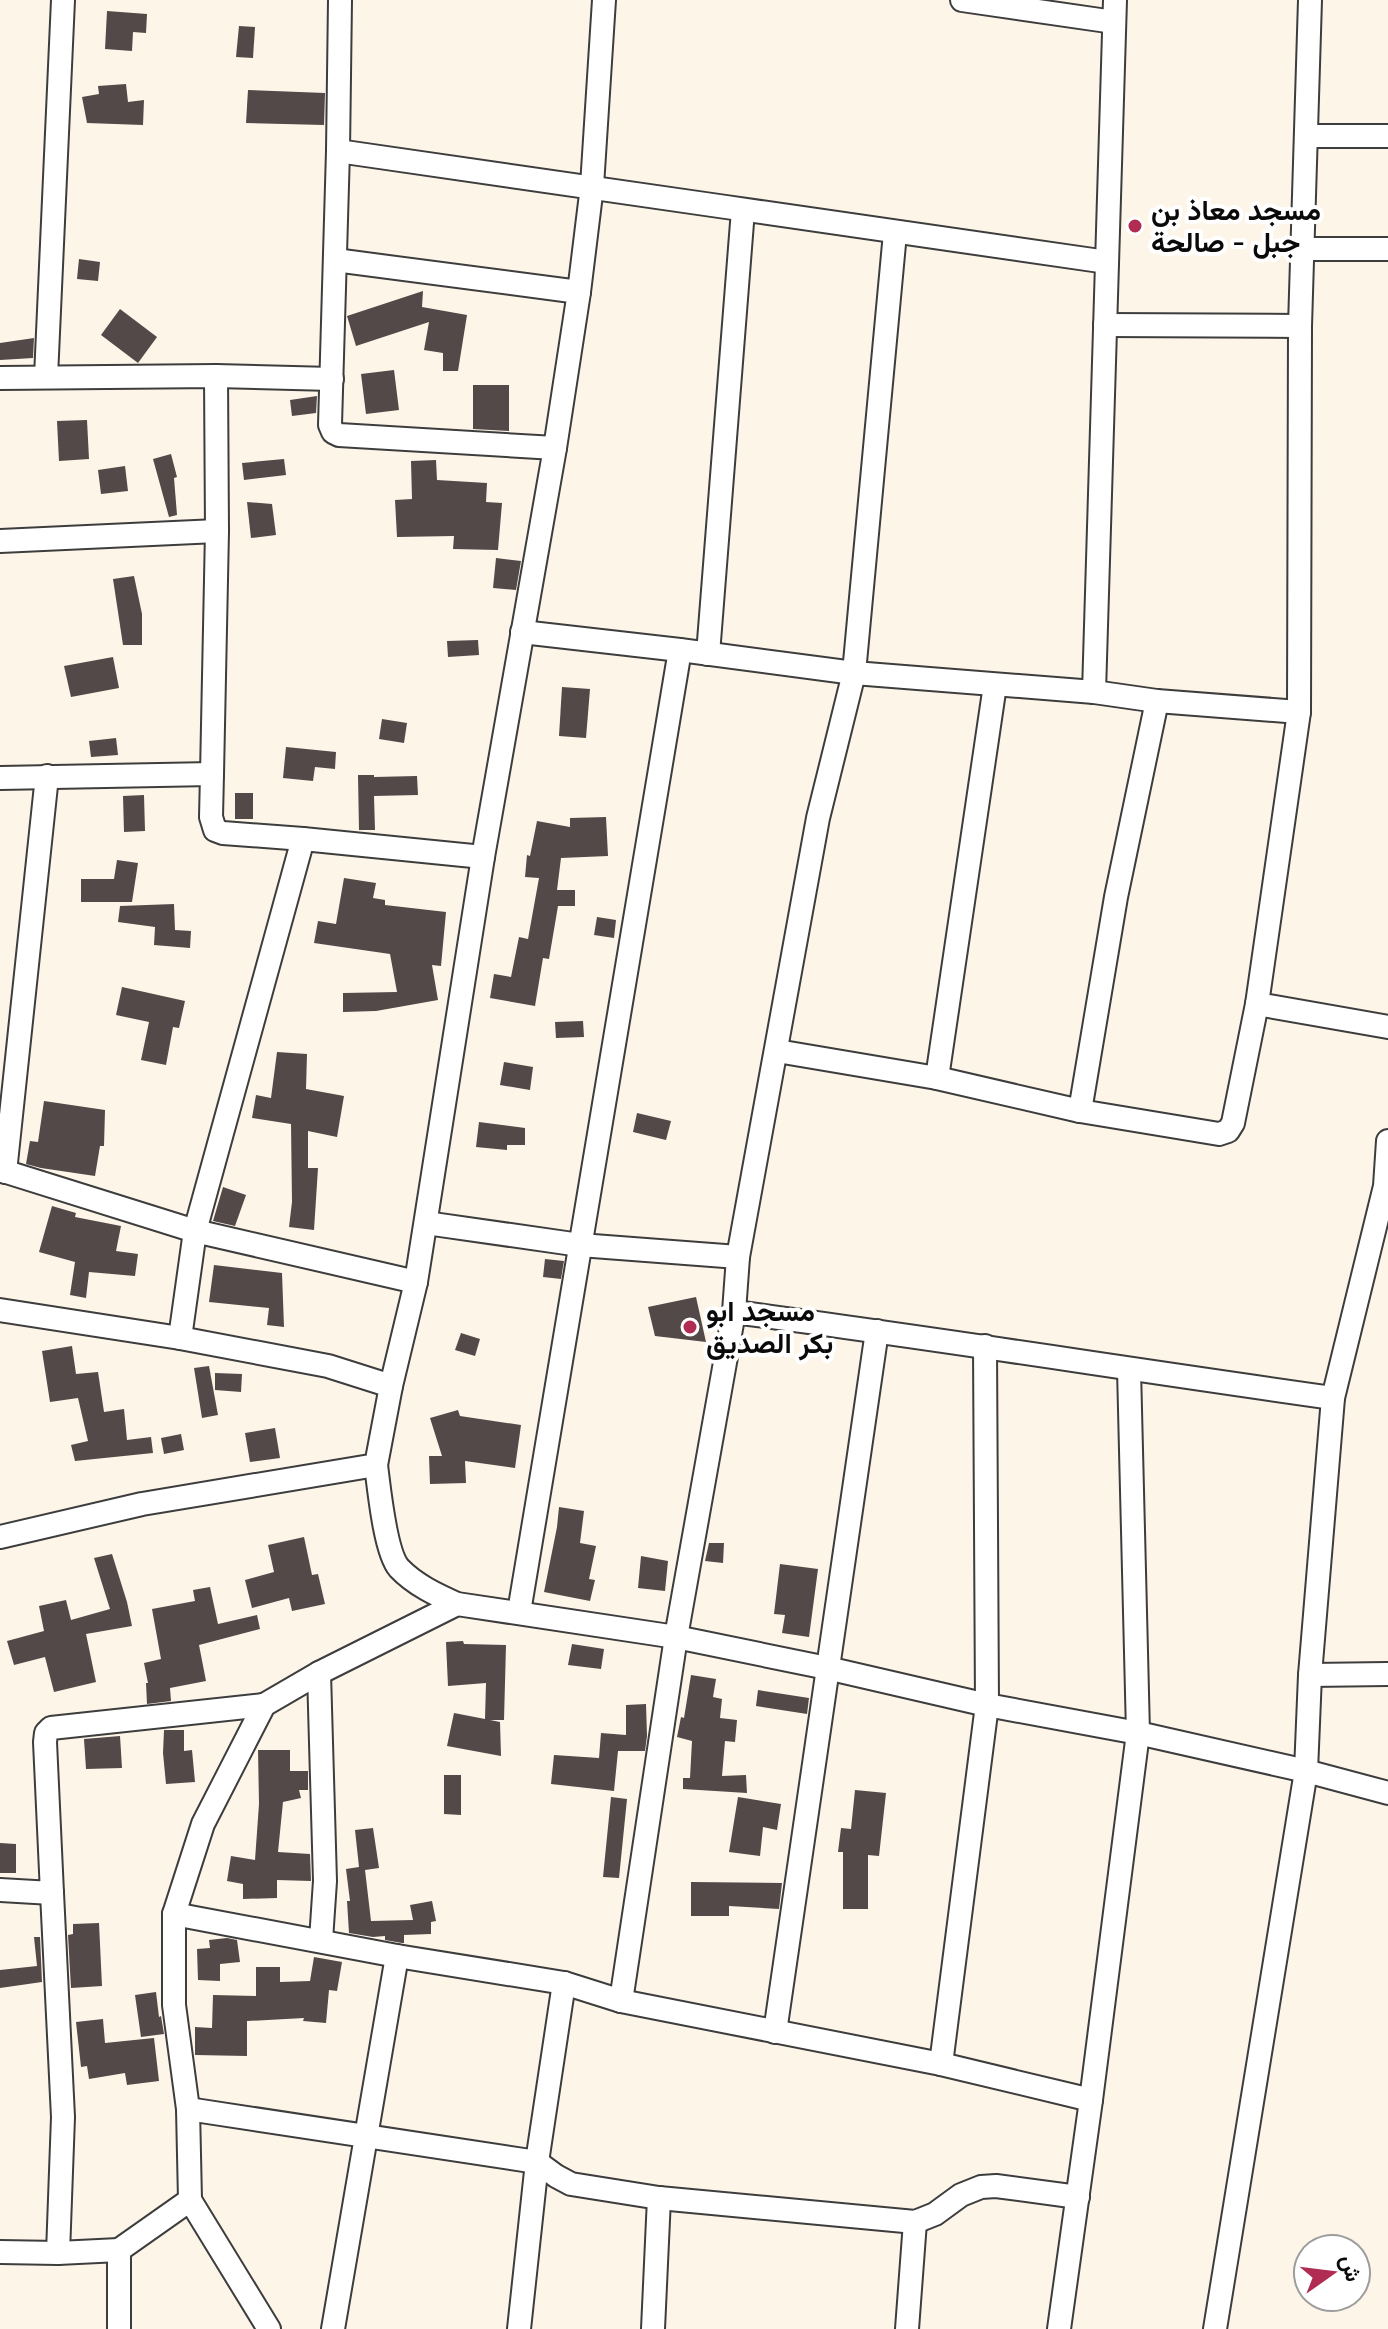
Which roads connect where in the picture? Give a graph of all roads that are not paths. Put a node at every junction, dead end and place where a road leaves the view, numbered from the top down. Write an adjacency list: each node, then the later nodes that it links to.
1 (63, 0): 21 (street)
2 (340, 0): 9 (street)
3 (604, 0): 10 (street)
4 (962, 0): 6 (street)
5 (1310, 0): 7 (street)
6 (1114, 11): 16 (street)
7 (1306, 136): 8 (street); 13 (street)
8 (1388, 136)
9 (338, 151): 10 (street); 15 (street)
10 (592, 186): 11 (street); 17 (street)
11 (743, 210): 12 (street); 29 (street)
12 (895, 233): 16 (street); 30 (street)
13 (1303, 249): 14 (street); 19 (street)
14 (1388, 249)
15 (335, 260): 17 (street); 23 (street)
16 (1107, 262): 18 (street)
17 (579, 292): 24 (street)
18 (1105, 325): 19 (street); 32 (street)
19 (1300, 326): 34 (street)
20 (216, 376): 21 (street); 23 (street); 25 (street)
21 (46, 377): 22 (street)
22 (0, 378)
23 (332, 379): 24 (street)
24 (555, 448): 27 (street)
25 (217, 531): 26 (street); 35 (street)
26 (0, 541)
27 (522, 632): 28 (street); 39 (street)
28 (680, 650): 29 (street); 50 (street)
29 (708, 654): 30 (street)
30 (854, 673): 31 (street); 42 (street)
31 (995, 685): 32 (street); 43 (street)
32 (1094, 692): 33 (street)
33 (1157, 701): 34 (street); 44 (street)
34 (1299, 712): 40 (street)
35 (212, 774): 36 (street); 38 (street)
36 (47, 776): 37 (street); 46 (street)
37 (0, 778)
38 (303, 839): 39 (street); 49 (street)
39 (483, 857): 48 (street)
40 (1257, 1004): 41 (street); 44 (street)
41 (1388, 1027)
42 (777, 1051): 43 (street); 51 (street)
43 (937, 1078): 44 (street)
44 (1080, 1111)
45 (1388, 1141): 47 (street)
46 (3, 1171): 49 (street)
47 (1383, 1207): 60 (street)
48 (426, 1223): 50 (street); 52 (street)
49 (195, 1231): 52 (street); 56 (street)
50 (580, 1245): 51 (street); 64 (street)
51 (738, 1257): 54 (street)
52 (416, 1282): 59 (street)
53 (0, 1310): 56 (street)
54 (734, 1312): 55 (street); 65 (street)
55 (877, 1331): 57 (street); 66 (street)
56 (180, 1338): 59 (street)
57 (985, 1346): 58 (street); 71 (street)
58 (1129, 1369): 60 (street); 72 (street)
59 (391, 1386): 61 (street)
60 (1333, 1398): 69 (street)
61 (376, 1465): 62 (street); 63 (street)
62 (0, 1537)
63 (457, 1604): 64 (street); 67 (street)
64 (519, 1612): 65 (street)
65 (676, 1637): 66 (street); 81 (street)
66 (827, 1668): 71 (street); 82 (street)
67 (319, 1673): 70 (street); 78 (street)
68 (1388, 1674): 69 (street)
69 (1310, 1675): 73 (street)
70 (264, 1705): 76 (street); 77 (street)
71 (987, 1705): 72 (street); 83 (street)
72 (1138, 1733): 73 (street); 84 (street)
73 (1306, 1771): 74 (street); 102 (street)
74 (1388, 1793)
75 (0, 1890): 76 (street)
76 (52, 1893): 94 (street)
77 (174, 1914): 78 (street); 85 (street)
78 (321, 1940): 79 (street)
79 (397, 1956): 80 (street); 86 (street)
80 (564, 1983): 81 (street); 87 (street)
81 (621, 2001): 82 (street)
82 (775, 2032): 83 (street)
83 (941, 2064): 84 (street)
84 (1091, 2100): 88 (street)
85 (188, 2109): 86 (street); 90 (street)
86 (367, 2135): 87 (street); 97 (street)
87 (537, 2162): 89 (street); 98 (street)
88 (1078, 2197): 91 (street); 101 (street)
89 (659, 2198): 91 (street); 99 (street)
90 (190, 2200): 92 (street); 96 (street)
91 (915, 2222): 100 (street)
92 (119, 2250): 94 (street); 95 (street)
93 (0, 2252): 94 (street)
94 (58, 2253)
95 (119, 2329)
96 (269, 2329)
97 (333, 2329)
98 (519, 2329)
99 (653, 2329)
100 (907, 2329)
101 (1059, 2329)
102 (1215, 2329)

